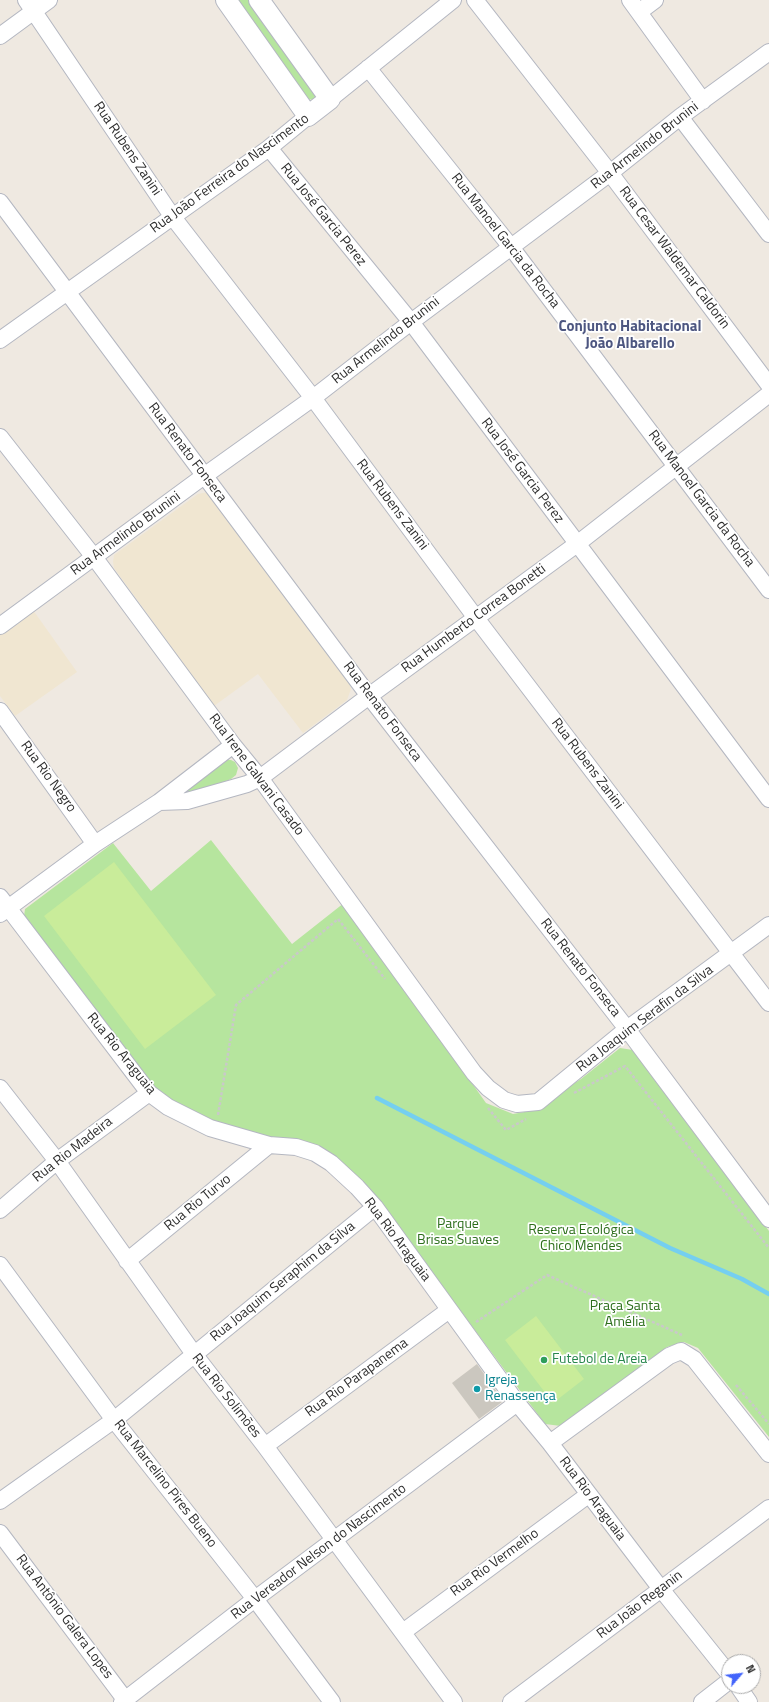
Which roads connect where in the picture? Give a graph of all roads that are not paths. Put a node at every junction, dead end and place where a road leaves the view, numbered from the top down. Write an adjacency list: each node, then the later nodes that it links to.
1 (48, 0): 7 (street)
2 (226, 0): 14 (street)
3 (259, 0): 12 (street)
4 (453, 0): 11 (street, Rua João Ferreira do Nascimento)
5 (475, 0): 17 (street, Rua Cesar Waldemar Caldorin)
6 (655, 0): 8 (street)
7 (30, 5): 9 (street); 19 (street, Rua Rubens Zanini)
8 (635, 6): 13 (street)
9 (0, 36)
10 (769, 52): 13 (street, Rua Armelindo Brunini)
11 (368, 68): 12 (street, Rua João Ferreira do Nascimento); 21 (street, Rua Manoel Garcia da Rocha)
12 (330, 99): 14 (street, Rua João Ferreira do Nascimento)
13 (703, 101): 15 (street, Rua Armelindo Brunini)
14 (308, 116): 16 (street, Rua João Ferreira do Nascimento)
15 (680, 118): 17 (street, Rua Armelindo Brunini); 20 (street)
16 (269, 148): 19 (street, Rua João Ferreira do Nascimento); 23 (street, Rua José Garcia Perez)
17 (610, 174): 21 (street, Rua Armelindo Brunini); 25 (street, Rua Cesar Waldemar Caldorin)
18 (0, 202): 22 (street, Rua Renato Fonseca)
19 (172, 216): 22 (street, Rua João Ferreira do Nascimento); 27 (street, Rua Rubens Zanini)
20 (769, 234)
21 (511, 247): 23 (street, Rua Armelindo Brunini); 29 (street, Rua Manoel Garcia da Rocha)
22 (67, 292): 24 (street, Rua João Ferreira do Nascimento); 30 (street, Rua Renato Fonseca)
23 (411, 322): 27 (street, Rua Armelindo Brunini); 31 (street, Rua José Garcia Perez)
24 (0, 340)
25 (769, 385)
26 (769, 394): 29 (street, Rua Humberto Correa Bonetti)
27 (313, 398): 30 (street, Rua Armelindo Brunini); 34 (street, Rua Rubens Zanini)
28 (0, 437): 32 (street, Rua Irene Galvani Casado)
29 (676, 467): 31 (street, Rua Humberto Correa Bonetti); 33 (street, Rua Manoel Garcia da Rocha)
30 (204, 476): 32 (street, Rua Armelindo Brunini); 36 (street, Rua Renato Fonseca)
31 (577, 544): 34 (street, Rua Humberto Correa Bonetti); 40 (street, Rua José Garcia Perez)
32 (94, 557): 35 (street, Rua Armelindo Brunini); 38 (street, Rua Irene Galvani Casado)
33 (769, 590)
34 (476, 618): 36 (street, Rua Humberto Correa Bonetti); 45 (street, Rua Rubens Zanini)
35 (0, 626)
36 (369, 696): 39 (street, Rua Humberto Correa Bonetti); 47 (street, Rua Renato Fonseca)
37 (0, 711): 42 (street, Rua Rio Negro)
38 (233, 745): 39 (street, Rua Irene Galvani Casado); 41 (street)
39 (260, 778): 41 (street, Rua Humberto Correa Bonetti); 50 (street, Rua Irene Galvani Casado)
40 (769, 799)
41 (160, 802): 42 (street)
42 (95, 844): 43 (street)
43 (3, 906): 49 (street, Rua Rio Araguaia)
44 (769, 925): 45 (street, Rua Joaquim Serafin da Silva)
45 (731, 953): 46 (street, Rua Rubens Zanini); 47 (street, Rua Joaquim Serafin da Silva)
46 (769, 1003)
47 (627, 1029): 50 (street, Rua Joaquim Serafin da Silva); 55 (street, Rua Renato Fonseca)
48 (0, 1088): 52 (street, Rua Rio Solimões)
49 (149, 1093): 51 (street, Rua Rio Araguaia); 52 (street, Rua Rio Madeira)
50 (517, 1104)
51 (270, 1145): 53 (street, Rua Rio Araguaia); 56 (street, Rua Rio Turvo)
52 (57, 1161): 54 (street, Rua Rio Madeira); 56 (street, Rua Rio Solimões)
53 (375, 1207): 58 (street, Rua Rio Araguaia); 59 (street, Rua Joaquim Seraphim da Silva)
54 (0, 1210)
55 (769, 1219)
56 (127, 1261): 59 (street, Rua Rio Solimões)
57 (0, 1265): 61 (street, Rua Marcelino Pires Bueno)
58 (449, 1310): 60 (street, Rua Rio Araguaia); 63 (street, Rua Rio Parapanema)
59 (194, 1354): 61 (street, Rua Joaquim Seraphim da Silva); 63 (street, Rua Rio Solimões)
60 (517, 1403): 62 (street, Rua Rio Araguaia); 69 (street, Rua Vereador Nelson do Nascimento)
61 (114, 1420): 66 (street, Rua Joaquim Seraphim da Silva); 71 (street, Rua Marcelino Pires Bueno)
62 (550, 1443): 64 (street); 65 (street, Rua Rio Araguaia)
63 (265, 1446): 69 (street, Rua Rio Solimões)
64 (769, 1454)
65 (588, 1495): 70 (street, Rua Rio Araguaia); 72 (street, Rua Rio Vermelho)
66 (0, 1501)
67 (769, 1508): 70 (street, Rua João Reganin)
68 (0, 1532): 75 (street, Rua Antônio Galera Lopes)
69 (334, 1540): 71 (street, Rua Vereador Nelson do Nascimento); 72 (street, Rua Rio Solimões)
70 (661, 1589): 73 (street, Rua Rio Araguaia); 78 (street, Rua João Reganin)
71 (255, 1599): 75 (street, Rua Vereador Nelson do Nascimento); 76 (street, Rua Marcelino Pires Bueno)
72 (403, 1632): 77 (street, Rua Rio Solimões)
73 (721, 1664)
74 (721, 1687): 79 (street)
75 (125, 1701)
76 (332, 1702)
77 (454, 1702)
78 (511, 1702)
79 (702, 1702)

